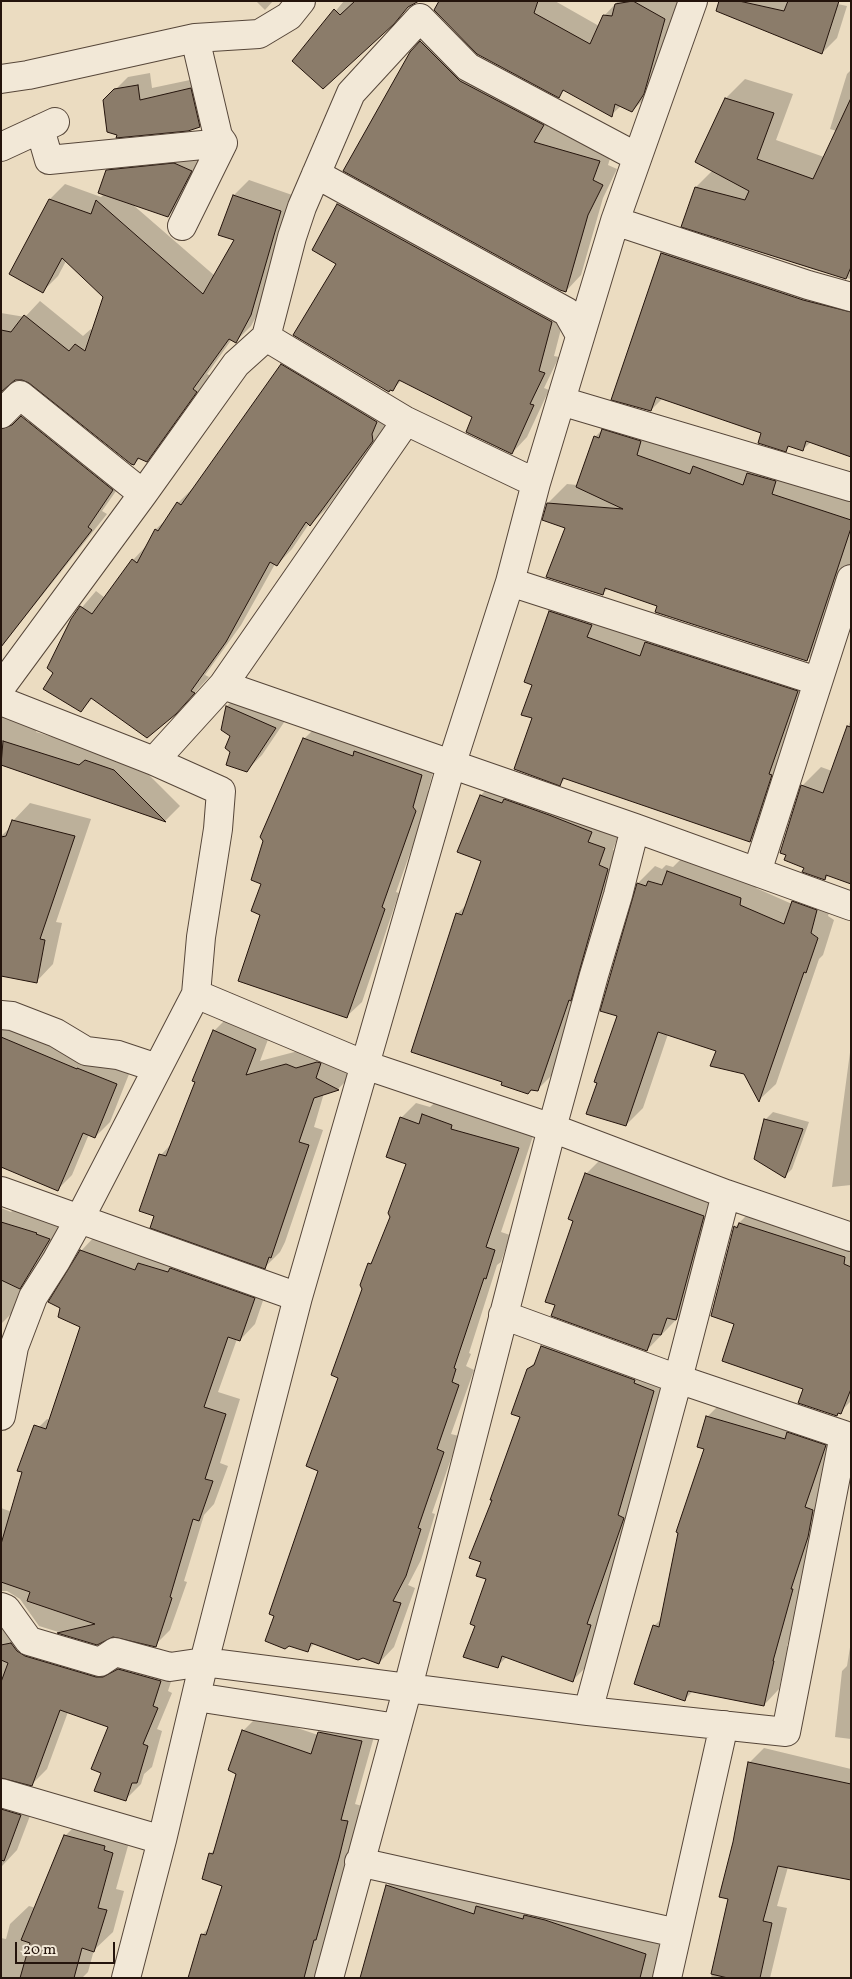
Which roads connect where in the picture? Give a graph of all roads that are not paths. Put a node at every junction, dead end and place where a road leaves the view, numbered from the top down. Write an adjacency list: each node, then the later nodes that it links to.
1 (301, 1): 3 (street)
2 (693, 1): 7 (street)
3 (195, 38): 4 (street); 5 (street)
4 (1, 79)
5 (223, 143): 6 (street); 10 (street)
6 (1, 147)
7 (637, 157): 8 (street); 9 (street)
8 (316, 174): 12 (street); 13 (street)
9 (615, 221): 11 (street); 12 (street)
10 (182, 226)
11 (851, 297)
12 (580, 335): 14 (street)
13 (266, 337): 16 (street); 19 (street)
14 (561, 401): 17 (street); 18 (street)
15 (1, 414): 19 (street)
16 (406, 421): 17 (street); 23 (street)
17 (536, 483): 21 (street)
18 (851, 486)
19 (143, 494): 24 (street)
20 (851, 579): 22 (street)
21 (510, 582): 22 (street); 27 (street)
22 (817, 681): 29 (street)
23 (223, 685): 26 (street); 27 (street)
24 (1, 686)
25 (1, 701): 26 (street)
26 (154, 761): 31 (street)
27 (451, 766): 28 (street); 33 (street)
28 (635, 828): 29 (street); 35 (street)
29 (757, 872): 30 (street)
30 (851, 906)
31 (196, 994): 33 (street); 34 (street)
32 (1, 1015): 34 (street)
33 (365, 1065): 35 (street); 40 (street)
34 (157, 1068): 38 (street)
35 (552, 1128): 37 (street); 41 (street)
36 (1, 1191): 38 (street)
37 (726, 1194): 39 (street); 42 (street)
38 (80, 1218): 40 (street); 43 (street)
39 (851, 1237)
40 (298, 1296): 45 (street)
41 (503, 1315): 42 (street); 46 (street)
42 (678, 1379): 48 (street); 49 (street)
43 (1, 1416)
44 (1, 1607): 45 (street)
45 (204, 1662): 46 (street); 47 (street)
46 (408, 1687): 48 (street); 50 (street)
47 (196, 1697): 50 (street); 52 (street)
48 (588, 1711): 49 (street)
49 (724, 1725): 54 (street)
50 (397, 1728): 53 (street)
51 (1, 1793): 52 (street)
52 (162, 1840): 55 (street)
53 (359, 1862): 54 (street); 56 (street)
54 (678, 1933): 57 (street)
55 (126, 1978)
56 (329, 1978)
57 (668, 1978)

